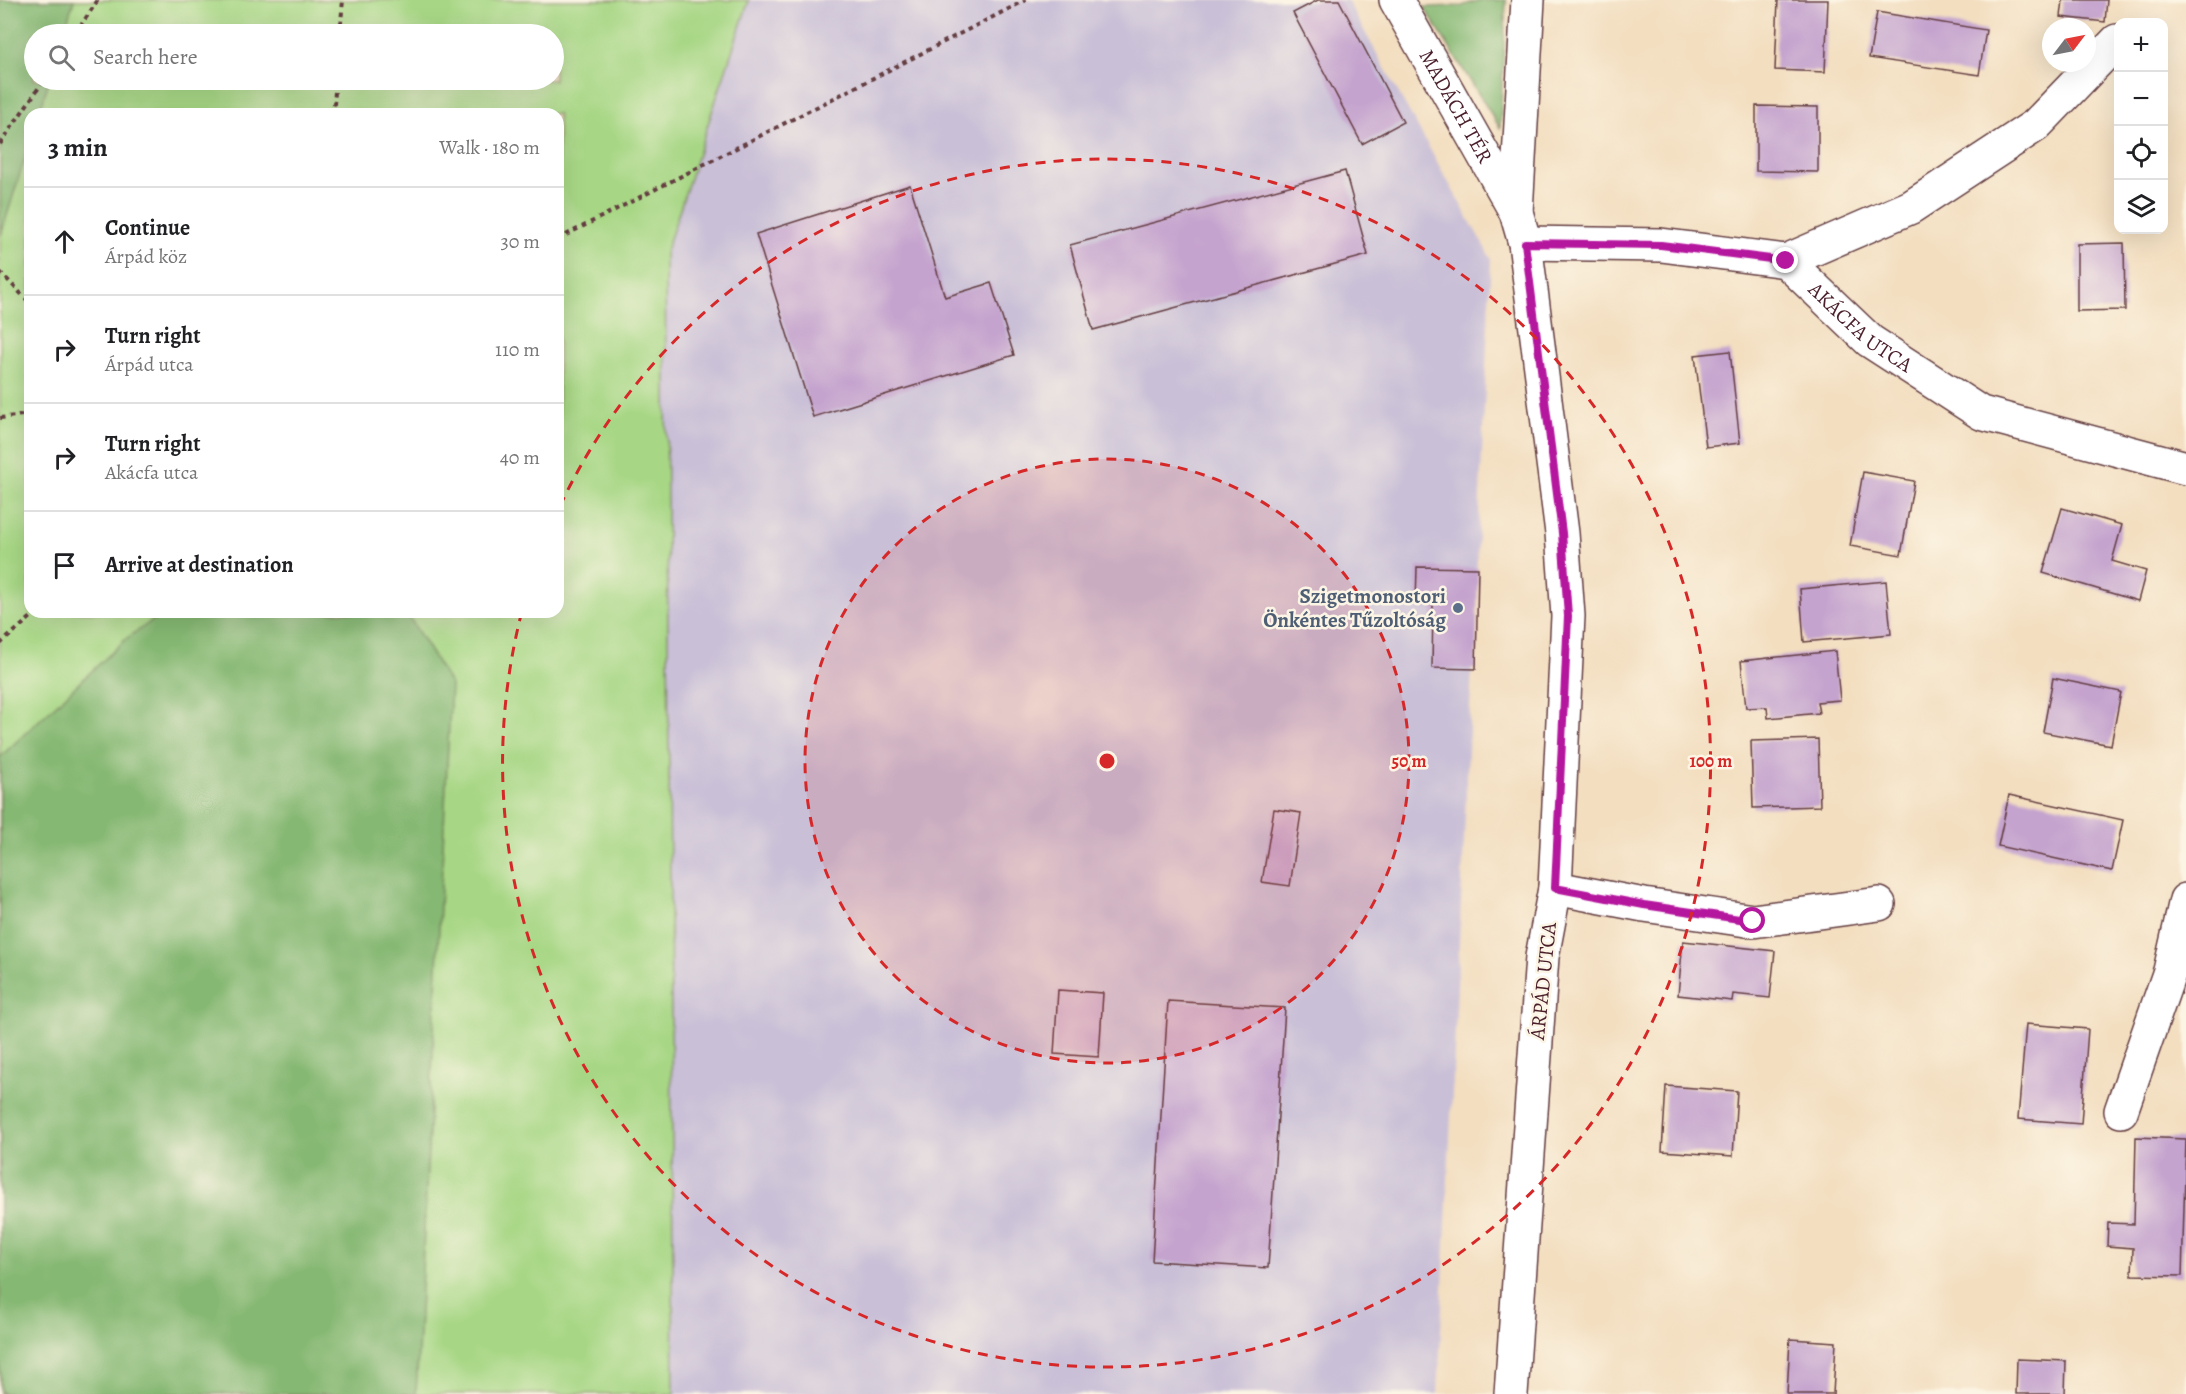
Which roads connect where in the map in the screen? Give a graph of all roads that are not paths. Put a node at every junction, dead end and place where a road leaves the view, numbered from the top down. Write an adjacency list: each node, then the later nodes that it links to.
1 (1395, 0): 4 (street, MADÁCH TÉR)
2 (1528, 0): 4 (street)
3 (2114, 44): 6 (street)
4 (1516, 212): 5 (street, ÁRPÁD UTCA)
5 (1525, 243): 6 (street); 8 (street, ÁRPÁD UTCA)
6 (1786, 261): 7 (street, AKÁCFA UTCA)
7 (2186, 468)
8 (1555, 888): 10 (street); 12 (street, ÁRPÁD UTCA)
9 (2186, 900): 11 (street)
10 (1879, 903)
11 (2121, 1111)
12 (1511, 1394)

